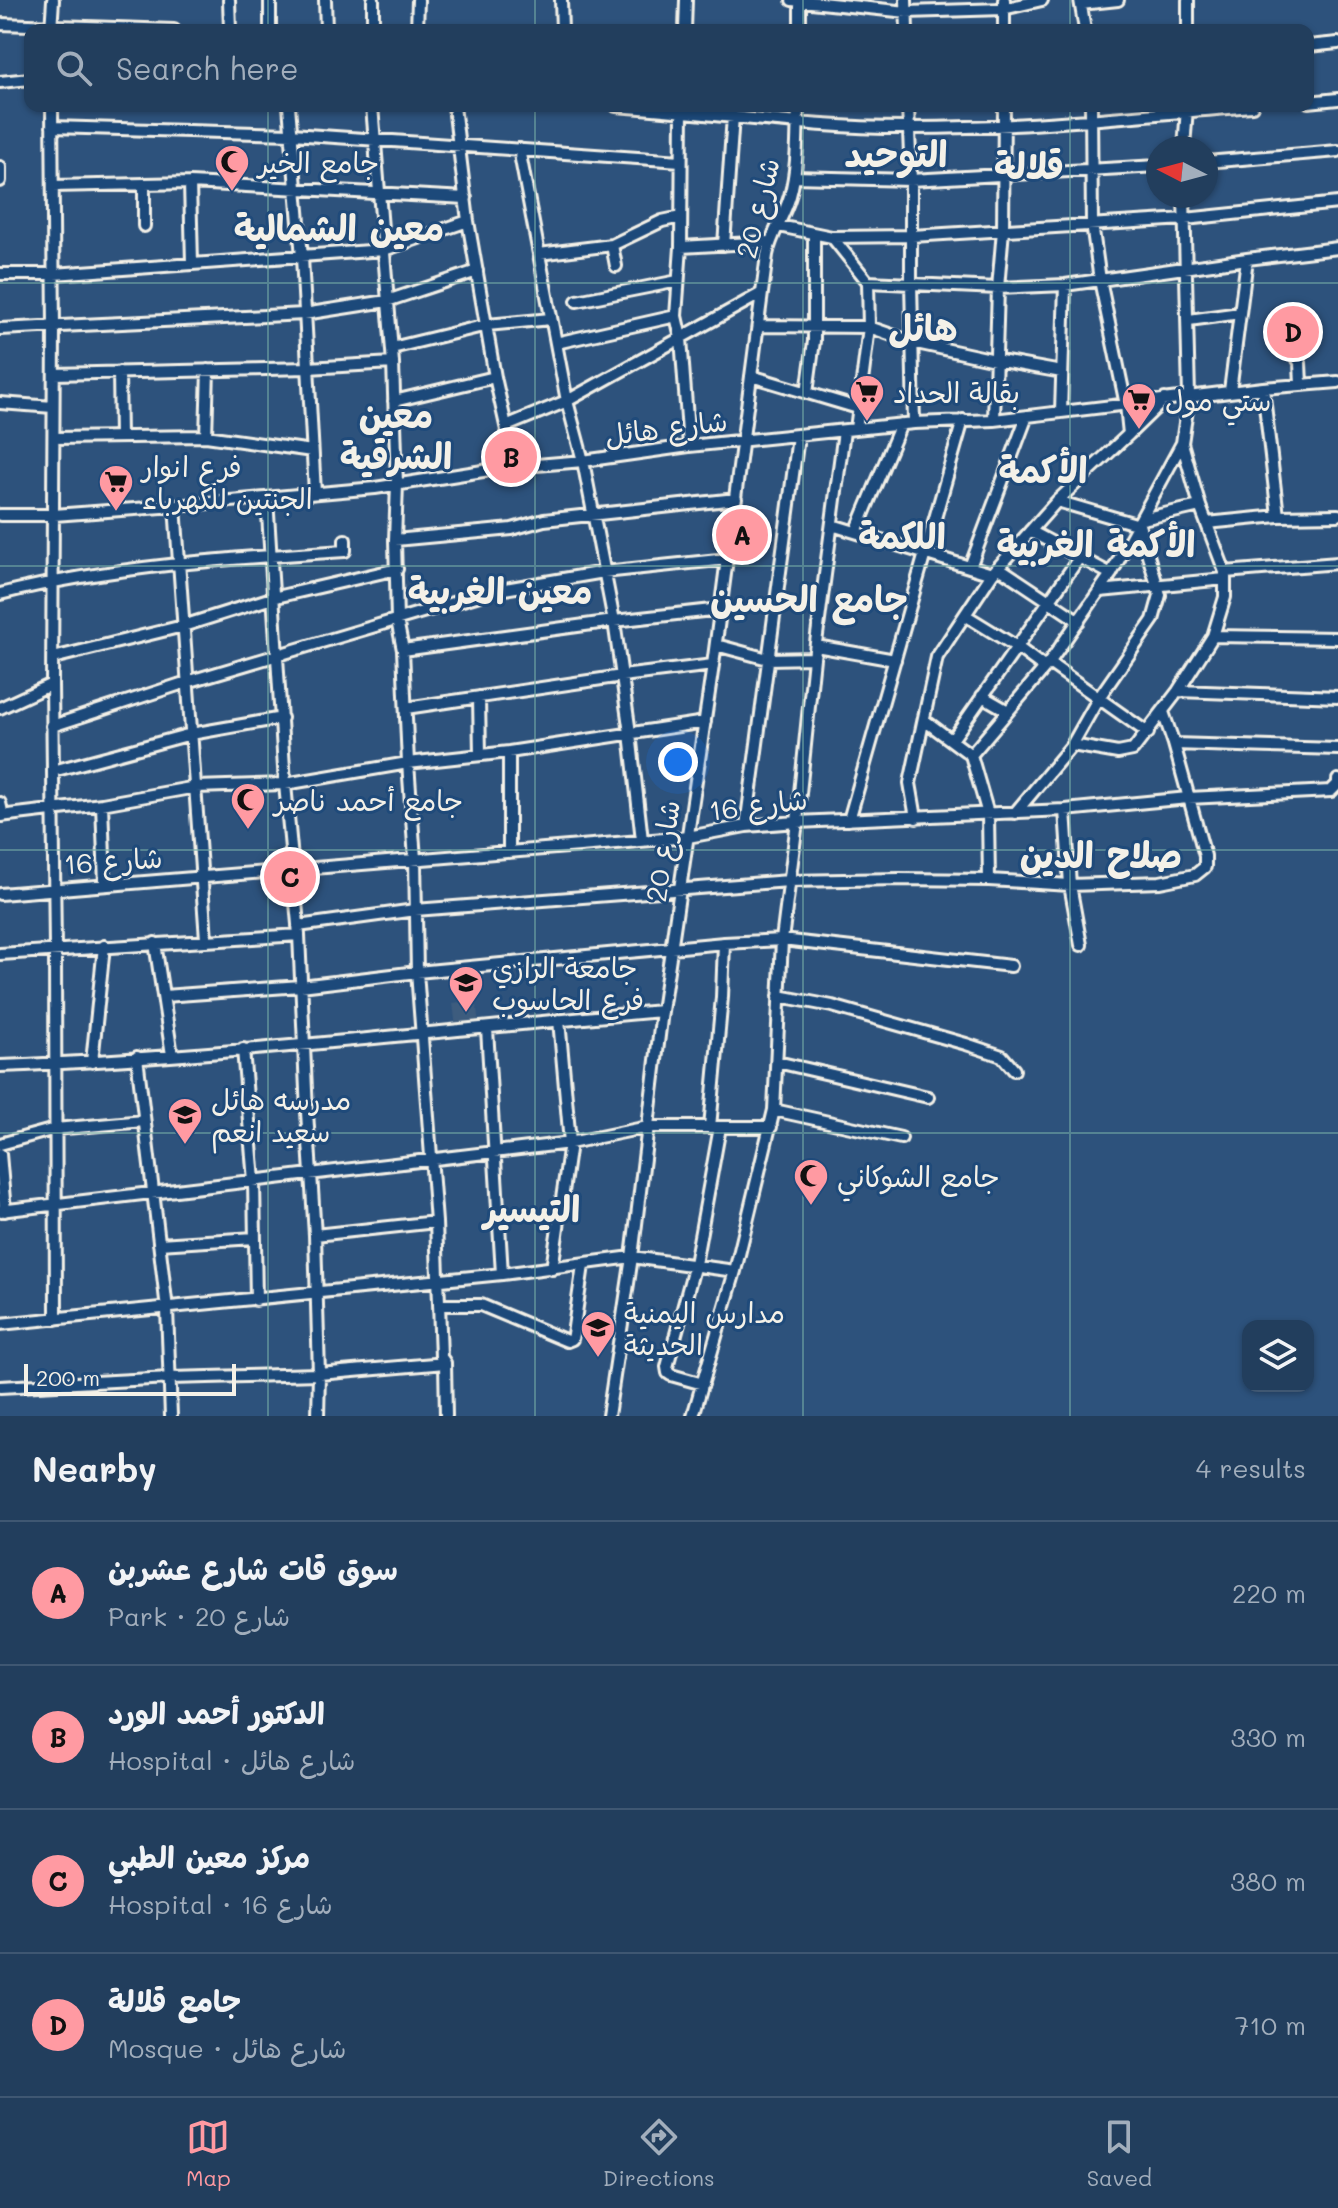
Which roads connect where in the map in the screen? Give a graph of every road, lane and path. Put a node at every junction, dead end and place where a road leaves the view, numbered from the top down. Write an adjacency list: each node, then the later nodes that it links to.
1 (53, 0): 18 (street)
2 (229, 0): 19 (street)
3 (270, 0): 20 (street)
4 (325, 0): 21 (street)
5 (373, 0): 22 (street)
6 (418, 0): 23 (street)
7 (561, 0): 24 (street)
8 (686, 0): 25 (street)
9 (792, 0): 10 (street)
10 (800, 0): 16 (street); 26 (street)
11 (1042, 0): 15 (street)
12 (1118, 0): 14 (street)
13 (1188, 0): 28 (street)
14 (1080, 2): 27 (street)
15 (1004, 4): 16 (street)
16 (906, 6)
17 (0, 24): 29 (street)
18 (51, 24)
19 (230, 24)
20 (270, 24)
21 (326, 24)
22 (373, 24)
23 (417, 24)
24 (562, 24)
25 (685, 24)
26 (800, 24)
27 (1084, 24)
28 (1188, 24)
29 (24, 26)
30 (1338, 43): 31 (street)
31 (1314, 45)
32 (24, 80): 33 (street)
33 (0, 82)
34 (1338, 99): 35 (street)
35 (1314, 101)
36 (52, 112): 51 (street)
37 (290, 112): 54 (street)
38 (373, 112): 56 (street)
39 (455, 112): 57 (street)
40 (682, 112): 60 (street)
41 (708, 112): 48 (street)
42 (798, 112): 50 (street, شارع 20)
43 (908, 112): 53 (street)
44 (1004, 112): 52 (street)
45 (1091, 112): 49 (street)
46 (1152, 112): 49 (street)
47 (1187, 112): 55 (street)
48 (733, 116): 50 (street); 89 (street)
49 (1091, 119): 52 (street); 64 (street)
50 (797, 123): 53 (street); 66 (street, شارع 20)
51 (52, 127): 54 (street); 71 (street)
52 (1004, 127): 53 (street); 65 (street)
53 (909, 128): 67 (street)
54 (292, 134): 56 (street); 72 (street)
55 (1185, 136)
56 (376, 141): 57 (street); 73 (street)
57 (459, 146): 58 (street); 74 (street)
58 (519, 149): 60 (street); 93 (street)
59 (1338, 151): 61 (street)
60 (681, 161): 77 (street)
61 (1218, 161)
62 (0, 167): 68 (street)
63 (1146, 167): 64 (street)
64 (1093, 169): 65 (street); 80 (street)
65 (1004, 176): 67 (street); 83 (street)
66 (794, 177): 67 (street); 82 (street, شارع 20)
67 (911, 180): 85 (street)
68 (0, 181)
69 (190, 183): 70 (street); 72 (street); 96 (street)
70 (144, 184): 71 (street); 81 (street)
71 (53, 186): 101 (street)
72 (296, 189): 73 (street); 94 (street)
73 (380, 193): 74 (street); 92 (street)
74 (466, 198): 79 (street)
75 (1338, 203): 78 (street)
76 (1185, 208): 78 (street)
77 (681, 217): 88 (street); 90 (street)
78 (1185, 219): 80 (street); 98 (street)
79 (468, 221): 92 (street); 99 (street)
80 (1092, 224): 83 (street); 102 (street)
81 (144, 226)
82 (779, 226): 84 (street); 87 (street, شارع 20)
83 (1003, 230): 85 (street); 107 (street)
84 (814, 234): 86 (street); 118 (street)
85 (912, 236): 86 (street); 105 (street)
86 (832, 237): 104 (street)
87 (769, 242): 89 (street); 108 (street, شارع 20)
88 (612, 245): 93 (street); 97 (street)
89 (724, 245): 90 (street)
90 (681, 247): 103 (street)
91 (1338, 248): 95 (street)
92 (384, 250): 94 (street); 109 (street)
93 (539, 254): 114 (street)
94 (302, 257): 96 (street); 112 (street)
95 (1247, 259): 98 (street); 111 (street)
96 (192, 263): 101 (street)
97 (616, 266)
98 (1187, 267): 102 (street); 115 (street)
99 (477, 271): 109 (street); 116 (street)
100 (0, 274): 101 (street)
101 (54, 274): 120 (street)
102 (1100, 280): 106 (street); 146 (street)
103 (678, 281): 110 (street); 113 (street)
104 (868, 282): 105 (street); 119 (street)
105 (911, 282): 107 (street); 124 (street)
106 (1065, 285): 107 (street); 132 (street)
107 (998, 288): 127 (street)
108 (762, 293): 117 (street, شارع 20); 123 (street)
109 (387, 301): 112 (street); 126 (street)
110 (577, 301)
111 (1240, 313): 115 (street); 139 (street)
112 (304, 314): 120 (street); 129 (street)
113 (676, 316): 123 (street); 125 (street)
114 (551, 319): 116 (street); 125 (street)
115 (1189, 320): 141 (street)
116 (487, 325): 126 (street); 135 (street)
117 (758, 326): 118 (street); 134 (street, شارع 20)
118 (812, 326): 119 (street); 140 (street)
119 (869, 327): 124 (street); 148 (street)
120 (54, 328): 121 (street); 133 (street)
121 (0, 329)
122 (1283, 331): 137 (street)
123 (681, 338): 144 (street); 165 (street)
124 (912, 342): 127 (street); 153 (street)
125 (556, 343): 144 (street)
126 (392, 348): 128 (street)
127 (995, 360): 132 (street); 152 (street)
128 (393, 363): 129 (street); 143 (street)
129 (308, 368): 130 (street); 166 (street)
130 (208, 370): 131 (street); 159 (street)
131 (119, 372): 133 (street); 160 (street)
132 (1062, 372): 149 (street)
133 (54, 374): 147 (street)
134 (751, 376): 140 (street); 163 (street, شارع 20)
135 (495, 377): 143 (street); 155 (street)
136 (1338, 382): 137 (street, شارع هائل)
137 (1301, 384): 138 (street, شارع هائل)
138 (1263, 388): 139 (street, شارع هائل); 180 (street)
139 (1230, 391): 141 (street, شارع هائل)
140 (807, 393): 148 (street)
141 (1189, 396): 142 (street, شارع هائل); 164 (street)
142 (1165, 399): 146 (street, شارع هائل); 158 (street)
143 (394, 401): 169 (street)
144 (567, 401): 155 (street); 167 (street)
145 (0, 403): 147 (street)
146 (1126, 405): 149 (street, شارع هائل); 158 (street)
147 (53, 407): 162 (street)
148 (858, 408): 156 (street)
149 (1061, 412): 150 (street, شارع هائل)
150 (1027, 416): 152 (street, شارع هائل); 194 (street)
151 (963, 420): 152 (street, شارع هائل); 153 (street, شارع هائل); 188 (street)
152 (994, 420)
153 (914, 423): 154 (street, شارع هائل)
154 (901, 424): 156 (street, شارع هائل); 185 (street)
155 (506, 426): 168 (street)
156 (856, 429): 157 (street, شارع هائل)
157 (844, 431): 161 (street, شارع هائل); 183 (street)
158 (1129, 434): 173 (street)
159 (206, 436): 160 (street); 166 (street)
160 (120, 437): 162 (street)
161 (798, 437): 163 (street, شارع هائل); 221 (street)
162 (54, 438): 177 (street)
163 (743, 442): 165 (street, شارع هائل); 172 (street, شارع 20)
164 (1182, 443): 175 (street); 181 (street)
165 (689, 446): 167 (street, شارع هائل)
166 (312, 451): 170 (street)
167 (583, 461): 168 (street, شارع هائل); 178 (street)
168 (515, 466): 169 (street, شارع هائل)
169 (397, 484): 170 (street, شارع هائل); 187 (street)
170 (315, 493): 171 (street, شارع هائل)
171 (267, 498): 174 (street, شارع هائل); 189 (street)
172 (736, 499): 178 (street); 191 (street, شارع 20)
173 (1057, 501): 181 (street); 184 (street)
174 (175, 506): 177 (street, شارع هائل); 193 (street)
175 (1200, 506): 181 (street); 182 (street)
176 (0, 515): 177 (street, شارع هائل)
177 (54, 515): 200 (street)
178 (593, 515): 187 (street); 197 (street)
179 (1338, 515): 180 (street)
180 (1278, 516): 182 (street)
181 (1140, 522): 198 (street); 201 (street)
182 (1207, 523): 199 (street)
183 (832, 525): 185 (street); 215 (street)
184 (1030, 531): 190 (street); 196 (street)
185 (856, 532): 188 (street)
186 (345, 540): 189 (street)
187 (395, 540): 195 (street)
188 (925, 553): 194 (street); 222 (street)
189 (270, 556): 193 (street); 204 (street)
190 (1079, 558): 198 (street); 205 (street)
191 (728, 559): 197 (street); 206 (street, شارع 20)
192 (1338, 563): 199 (street)
193 (180, 565): 200 (street); 211 (street)
194 (970, 567): 196 (street)
195 (397, 569): 204 (street); 208 (street)
196 (995, 571): 205 (street); 207 (street)
197 (604, 572): 208 (street); 209 (street)
198 (1111, 574): 202 (street)
199 (1225, 576): 201 (street); 212 (street)
200 (52, 581): 203 (street); 219 (street)
201 (1157, 586): 202 (street); 232 (street)
202 (1100, 591): 210 (street)
203 (0, 594)
204 (272, 598): 211 (street); 218 (street)
205 (1049, 601): 210 (street); 216 (street)
206 (721, 609): 209 (street); 214 (street, شارع 20)
207 (965, 615): 216 (street); 238 (street)
208 (397, 620): 217 (street); 218 (street)
209 (614, 621): 217 (street); 225 (street)
210 (1079, 621): 224 (street)
211 (183, 626): 219 (street); 226 (street)
212 (1213, 636): 213 (street); 228 (street)
213 (1338, 638)
214 (716, 645): 221 (street); 223 (street, شارع 20)
215 (816, 646): 220 (street); 222 (street)
216 (1017, 647): 224 (street); 229 (street)
217 (403, 650): 234 (street)
218 (277, 655): 226 (street); 237 (street)
219 (53, 658): 227 (street)
220 (814, 658): 221 (street); 266 (street)
221 (768, 659): 267 (street)
222 (895, 660): 265 (street)
223 (713, 665): 225 (street); 239 (street, شارع 20)
224 (1047, 666): 232 (street); 235 (street)
225 (622, 676): 230 (street); 241 (street)
226 (187, 682): 240 (street); 243 (street)
227 (52, 684): 233 (street); 240 (street)
228 (1178, 691): 231 (street); 236 (street)
229 (982, 696): 235 (street); 244 (street)
230 (479, 697): 234 (street); 249 (street)
231 (1338, 697)
232 (1098, 699): 242 (street); 246 (street)
233 (0, 708)
234 (406, 708): 251 (street)
235 (1008, 711): 250 (street)
236 (1163, 712): 242 (street); 245 (street)
237 (282, 718): 243 (street); 254 (street)
238 (924, 720): 244 (street); 264 (street)
239 (705, 722): 241 (street); 268 (street, شارع 20)
240 (52, 726): 252 (street)
241 (630, 733): 248 (street); 269 (street)
242 (1148, 733): 246 (street)
243 (191, 734): 252 (street); 255 (street)
244 (952, 740): 250 (street)
245 (1174, 744): 247 (street); 256 (street)
246 (1072, 745): 261 (street)
247 (1338, 749)
248 (509, 752): 249 (street); 270 (street)
249 (480, 755): 251 (street)
250 (971, 755): 262 (street)
251 (408, 763): 254 (street); 271 (street)
252 (53, 771): 260 (street)
253 (1338, 780): 256 (street, شارع 16)
254 (285, 784): 255 (street); 272 (street)
255 (196, 787): 258 (street); 273 (street)
256 (1188, 798): 259 (street, شارع 16); 277 (street)
257 (0, 803): 263 (street)
258 (102, 804): 260 (street); 276 (street)
259 (1065, 810): 261 (street, شارع 16); 277 (street)
260 (54, 811): 263 (street); 278 (street)
261 (1015, 813): 262 (street, شارع 16)
262 (988, 814): 264 (street, شارع 16); 274 (street)
263 (1, 816)
264 (916, 818): 265 (street, شارع 16)
265 (849, 820): 266 (street, شارع 16)
266 (797, 822): 267 (street, شارع 16); 275 (street)
267 (746, 826): 268 (street, شارع 16)
268 (688, 837): 269 (street, شارع 16); 279 (street, شارع 20)
269 (642, 840): 270 (street, شارع 16)
270 (509, 851): 271 (street, شارع 16)
271 (415, 859): 272 (street, شارع 16); 281 (street)
272 (293, 871): 273 (street, شارع 16); 282 (street)
273 (202, 877): 276 (street, شارع 16); 283 (street)
274 (989, 880): 275 (street); 277 (street)
275 (789, 881): 279 (street); 284 (street)
276 (105, 884): 278 (street, شارع 16)
277 (1070, 885): 287 (street)
278 (54, 889): 280 (street, شارع 16); 289 (street)
279 (681, 890): 281 (street); 290 (street, شارع 20)
280 (0, 894)
281 (415, 910): 282 (street); 293 (street)
282 (299, 930): 283 (street); 294 (street)
283 (206, 939): 285 (street)
284 (782, 940): 286 (street); 292 (street); 296 (street)
285 (155, 943): 288 (street); 295 (street)
286 (724, 943): 290 (street); 314 (street)
287 (1081, 945)
288 (104, 946): 289 (street); 305 (street)
289 (55, 949): 291 (street); 307 (street)
290 (672, 949): 293 (street); 297 (street, شارع 20)
291 (0, 954)
292 (1011, 966)
293 (417, 972): 294 (street); 300 (street)
294 (301, 986): 295 (street); 301 (street)
295 (164, 996): 303 (street)
296 (779, 996): 306 (street); 309 (street)
297 (662, 1011): 298 (street); 313 (street, شارع 20)
298 (559, 1020): 299 (street); 318 (street)
299 (487, 1029): 300 (street); 320 (street)
300 (421, 1034): 301 (street); 322 (street)
301 (303, 1044): 302 (street); 323 (street)
302 (243, 1049): 303 (street); 324 (street)
303 (172, 1055): 304 (street)
304 (137, 1057): 305 (street); 312 (street)
305 (92, 1062): 307 (street)
306 (777, 1062): 310 (street); 311 (street)
307 (54, 1064): 308 (street); 316 (street)
308 (0, 1066)
309 (1014, 1070)
310 (928, 1097)
311 (774, 1110): 315 (street); 317 (street)
312 (144, 1121): 316 (street); 325 (street)
313 (648, 1127): 314 (street); 318 (street); 332 (street, شارع 20)
314 (715, 1127): 315 (street); 333 (street)
315 (771, 1127): 336 (street)
316 (55, 1129): 319 (street); 326 (street)
317 (901, 1138)
318 (570, 1143): 320 (street); 335 (street)
319 (0, 1144)
320 (496, 1151): 322 (street); 337 (street)
321 (0, 1154): 327 (street)
322 (432, 1160): 323 (street); 328 (street)
323 (310, 1173): 324 (street); 329 (street)
324 (254, 1181): 325 (street); 330 (street)
325 (152, 1193): 326 (street); 331 (street)
326 (55, 1205): 327 (street); 343 (street)
327 (2, 1211)
328 (436, 1222): 329 (street); 338 (street)
329 (315, 1235): 339 (street)
330 (255, 1238): 331 (street); 340 (street)
331 (159, 1244): 342 (street)
332 (632, 1257): 333 (street); 334 (street); 353 (street, شارع 20)
333 (695, 1264): 336 (street); 348 (street)
334 (583, 1265): 335 (street); 341 (street)
335 (552, 1269): 337 (street)
336 (735, 1271): 348 (street)
337 (502, 1274): 338 (street)
338 (439, 1281): 339 (street); 341 (street)
339 (316, 1293): 340 (street); 346 (street)
340 (256, 1300): 342 (street)
341 (439, 1305): 345 (street)
342 (167, 1309): 343 (street); 347 (street)
343 (56, 1319): 344 (street)
344 (0, 1324)
345 (445, 1363): 346 (street); 352 (street)
346 (319, 1374): 347 (street); 351 (street)
347 (170, 1378): 349 (street); 350 (street)
348 (703, 1384): 354 (street)
349 (0, 1387)
350 (171, 1416)
351 (318, 1416)
352 (446, 1416)
353 (608, 1416)
354 (693, 1416)

